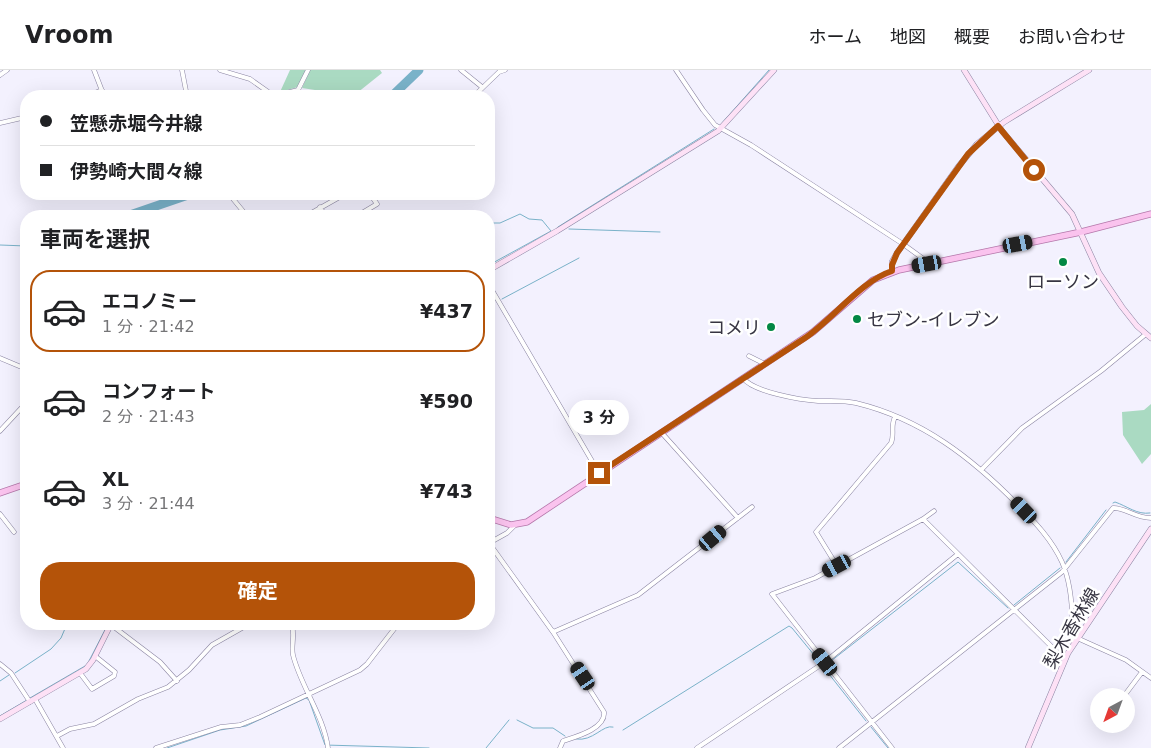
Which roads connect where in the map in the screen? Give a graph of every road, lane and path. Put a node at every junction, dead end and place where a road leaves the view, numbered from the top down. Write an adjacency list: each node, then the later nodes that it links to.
1 (7, 70): 12 (street)
2 (94, 70): 14 (street)
3 (182, 70): 15 (street)
4 (220, 70): 16 (street)
5 (308, 70): 17 (street)
6 (460, 70): 13 (street)
7 (505, 70): 13 (street)
8 (676, 70): 22 (street)
9 (774, 70): 22 (main road)
10 (964, 70): 21 (main road)
11 (1089, 70): 21 (main road)
12 (0, 75)
13 (482, 87): 18 (street)
14 (102, 90)
15 (186, 90)
16 (266, 90)
17 (298, 90)
18 (479, 90)
19 (20, 118): 20 (street)
20 (0, 123)
21 (998, 126): 32 (main road); 33 (main road)
22 (721, 129): 33 (street); 35 (main road)
23 (234, 200): 27 (street)
24 (333, 200): 26 (street)
25 (374, 200): 30 (street)
26 (320, 207): 28 (street); 29 (street)
27 (242, 210)
28 (315, 210)
29 (322, 210)
30 (367, 210)
31 (1151, 214): 32 (main road)
32 (1081, 232): 34 (main road); 38 (main road)
33 (903, 244): 34 (street); 36 (main road)
34 (927, 264): 36 (main road)
35 (495, 267)
36 (892, 271): 41 (main road)
37 (495, 295): 49 (street)
38 (1149, 336): 48 (street)
39 (749, 356): 41 (street)
40 (0, 358): 42 (street)
41 (765, 364): 43 (main road)
42 (20, 366)
43 (743, 378): 45 (street); 47 (main road)
44 (20, 409): 46 (street)
45 (895, 417): 48 (street); 65 (street)
46 (0, 431)
47 (661, 432): 49 (main road); 55 (street)
48 (982, 469): 66 (street)
49 (599, 473): 59 (main road)
50 (20, 486): 51 (main road)
51 (0, 493)
52 (752, 508): 55 (street)
53 (934, 510): 57 (street)
54 (0, 514): 61 (street)
55 (738, 518): 73 (street)
56 (1151, 518): 66 (street)
57 (923, 519): 64 (street); 65 (street)
58 (495, 520): 59 (main road)
59 (515, 525): 62 (street)
60 (1151, 529): 74 (main road, 梨木香林線)
61 (14, 532)
62 (495, 540)
63 (495, 551): 73 (street)
64 (958, 554): 67 (street); 77 (street)
65 (837, 566): 77 (street)
66 (1065, 569): 67 (street); 74 (street)
67 (1014, 609): 76 (street); 87 (street)
68 (108, 630): 75 (main road)
69 (119, 630): 82 (street)
70 (238, 630): 82 (street)
71 (293, 630): 84 (street)
72 (393, 630): 84 (street)
73 (553, 632): 92 (street)
74 (1076, 640): 76 (main road, 梨木香林線); 79 (street)
75 (95, 656): 80 (main road); 80 (street)
76 (1065, 660): 96 (main road, 梨木香林線)
77 (825, 662): 87 (street); 93 (street)
78 (0, 664): 85 (street)
79 (1142, 672): 81 (street); 83 (street)
80 (80, 673): 85 (main road)
81 (1151, 678)
82 (177, 681): 88 (street)
83 (1130, 688)
84 (309, 693): 90 (street); 91 (street)
85 (33, 700): 86 (main road); 88 (street)
86 (0, 719)
87 (872, 722): 94 (street); 95 (street)
88 (57, 736): 89 (street)
89 (63, 748)
90 (156, 748)
91 (328, 748)
92 (560, 748)
93 (697, 748)
94 (839, 748)
95 (892, 748)
96 (1028, 748)

